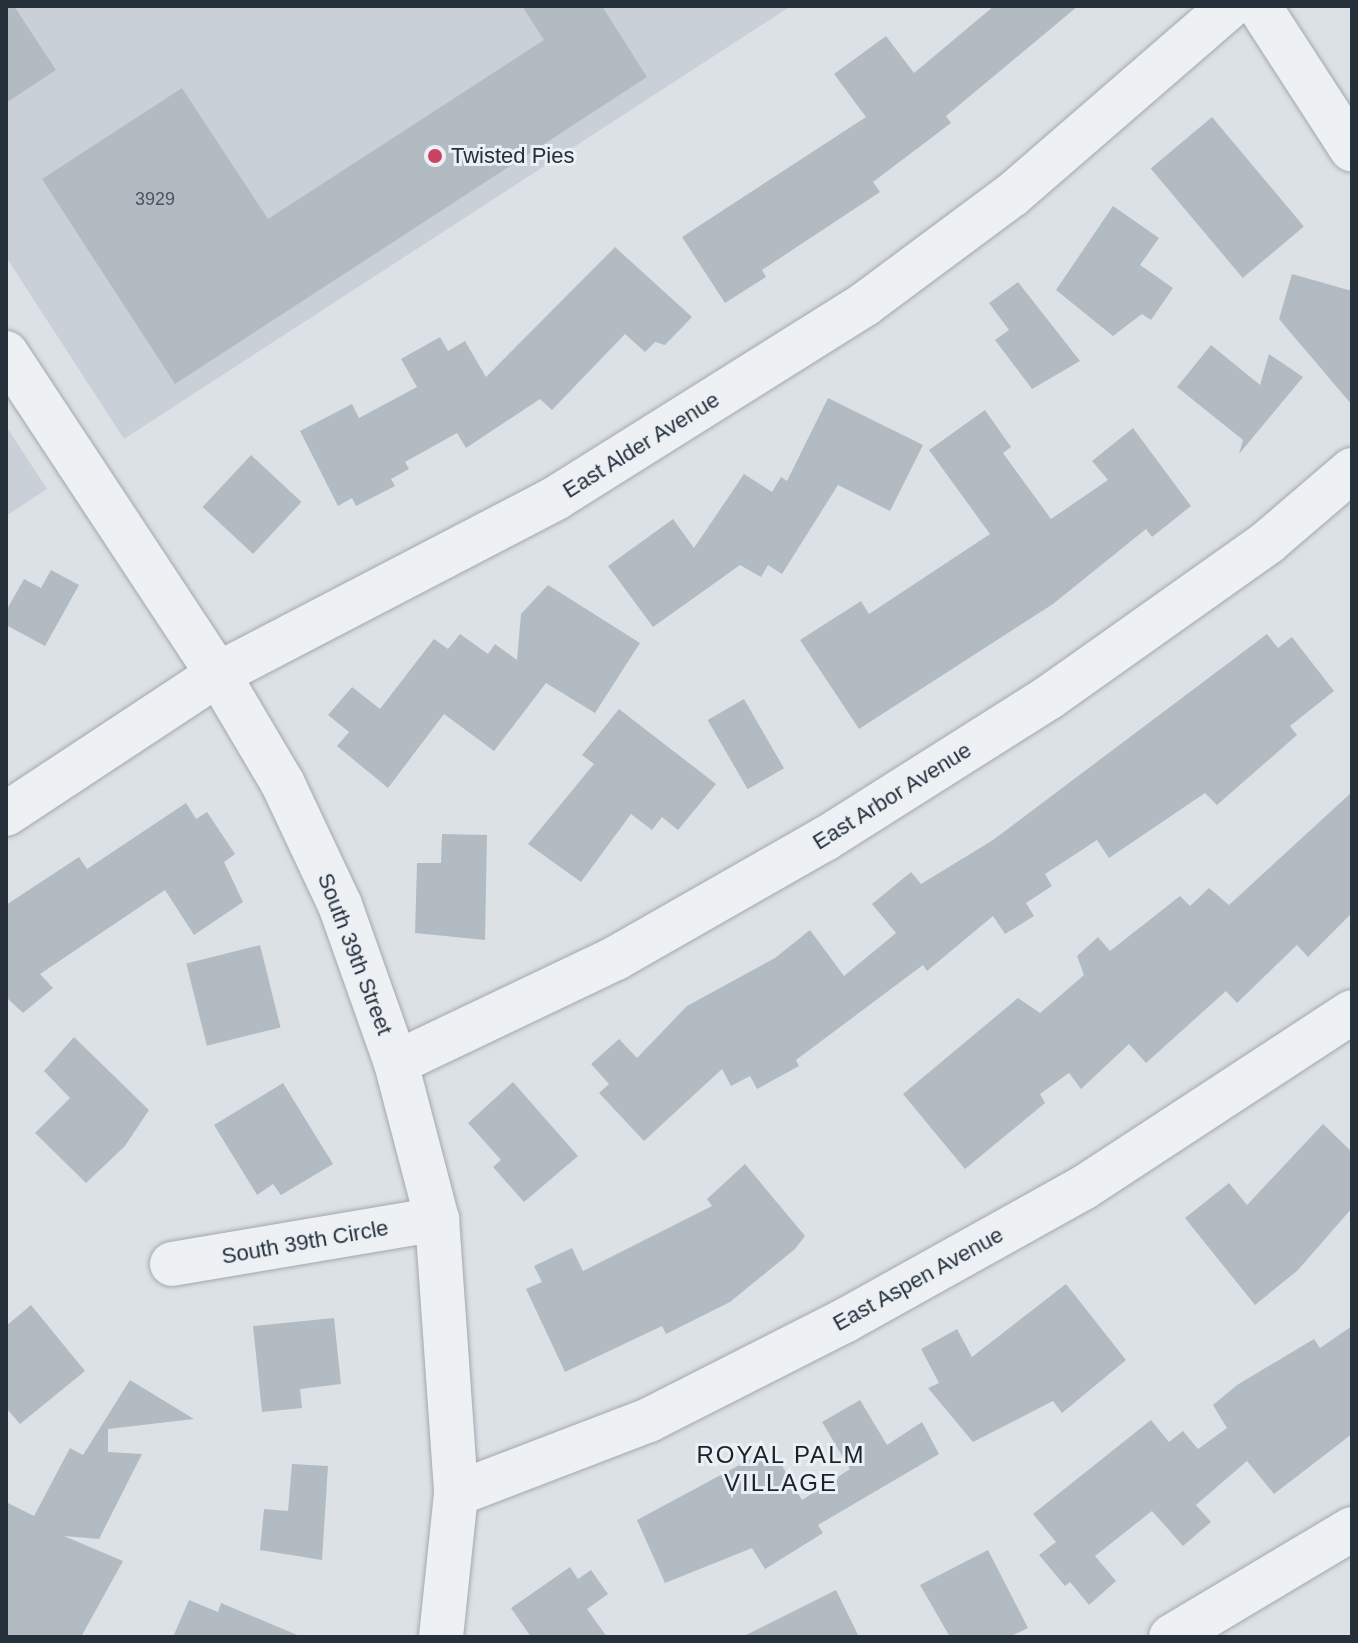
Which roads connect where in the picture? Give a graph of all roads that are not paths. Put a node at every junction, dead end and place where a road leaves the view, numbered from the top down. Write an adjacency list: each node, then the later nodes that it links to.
1 (1230, 6): 6 (street, East Alder Avenue)
2 (1259, 6): 3 (street)
3 (1352, 150)
4 (6, 353): 6 (street, South 39th Street)
5 (1352, 470): 9 (street, East Arbor Avenue)
6 (218, 674): 7 (street, East Alder Avenue); 9 (street, South 39th Street)
7 (6, 814)
8 (1352, 1012): 12 (street, East Aspen Avenue)
9 (396, 1063): 10 (street, South 39th Street)
10 (437, 1219): 11 (street, South 39th Circle); 12 (street, South 39th Street)
11 (172, 1264)
12 (456, 1494): 14 (street, South 39th Street)
13 (1352, 1529): 15 (street)
14 (441, 1637)
15 (1171, 1637)

